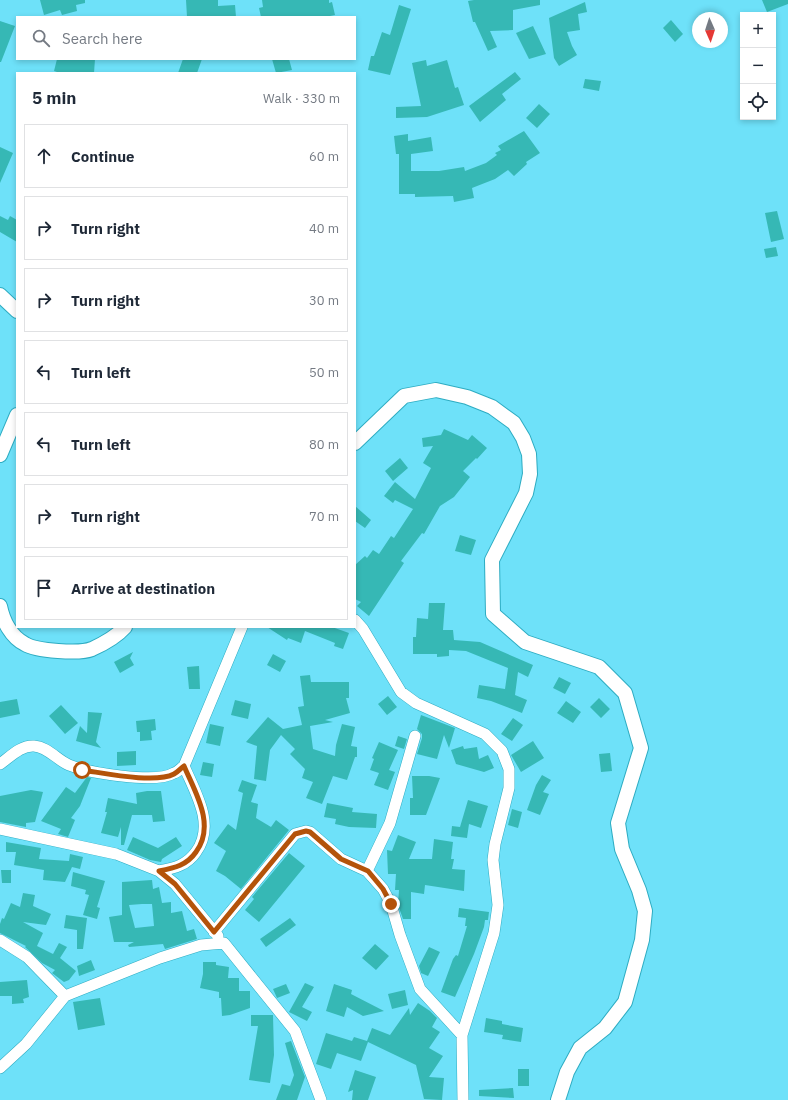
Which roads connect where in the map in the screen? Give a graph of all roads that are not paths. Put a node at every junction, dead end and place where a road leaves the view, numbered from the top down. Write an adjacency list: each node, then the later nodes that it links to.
1 (0, 295): 2 (street)
2 (16, 310)
3 (16, 416): 5 (street)
4 (356, 442): 24 (street)
5 (0, 455)
6 (0, 606): 8 (street)
7 (356, 621): 20 (street)
8 (124, 628)
9 (242, 628): 12 (street)
10 (415, 736): 15 (street)
11 (0, 764): 12 (street)
12 (184, 766): 14 (street)
13 (0, 829): 14 (street)
14 (159, 871): 16 (street)
15 (368, 871): 16 (street); 20 (street)
16 (214, 932): 18 (street)
17 (0, 940): 19 (street)
18 (224, 943): 19 (street); 22 (street)
19 (65, 996): 21 (street)
20 (462, 1035): 23 (street)
21 (0, 1068)
22 (322, 1100)
23 (463, 1100)
24 (558, 1100)

